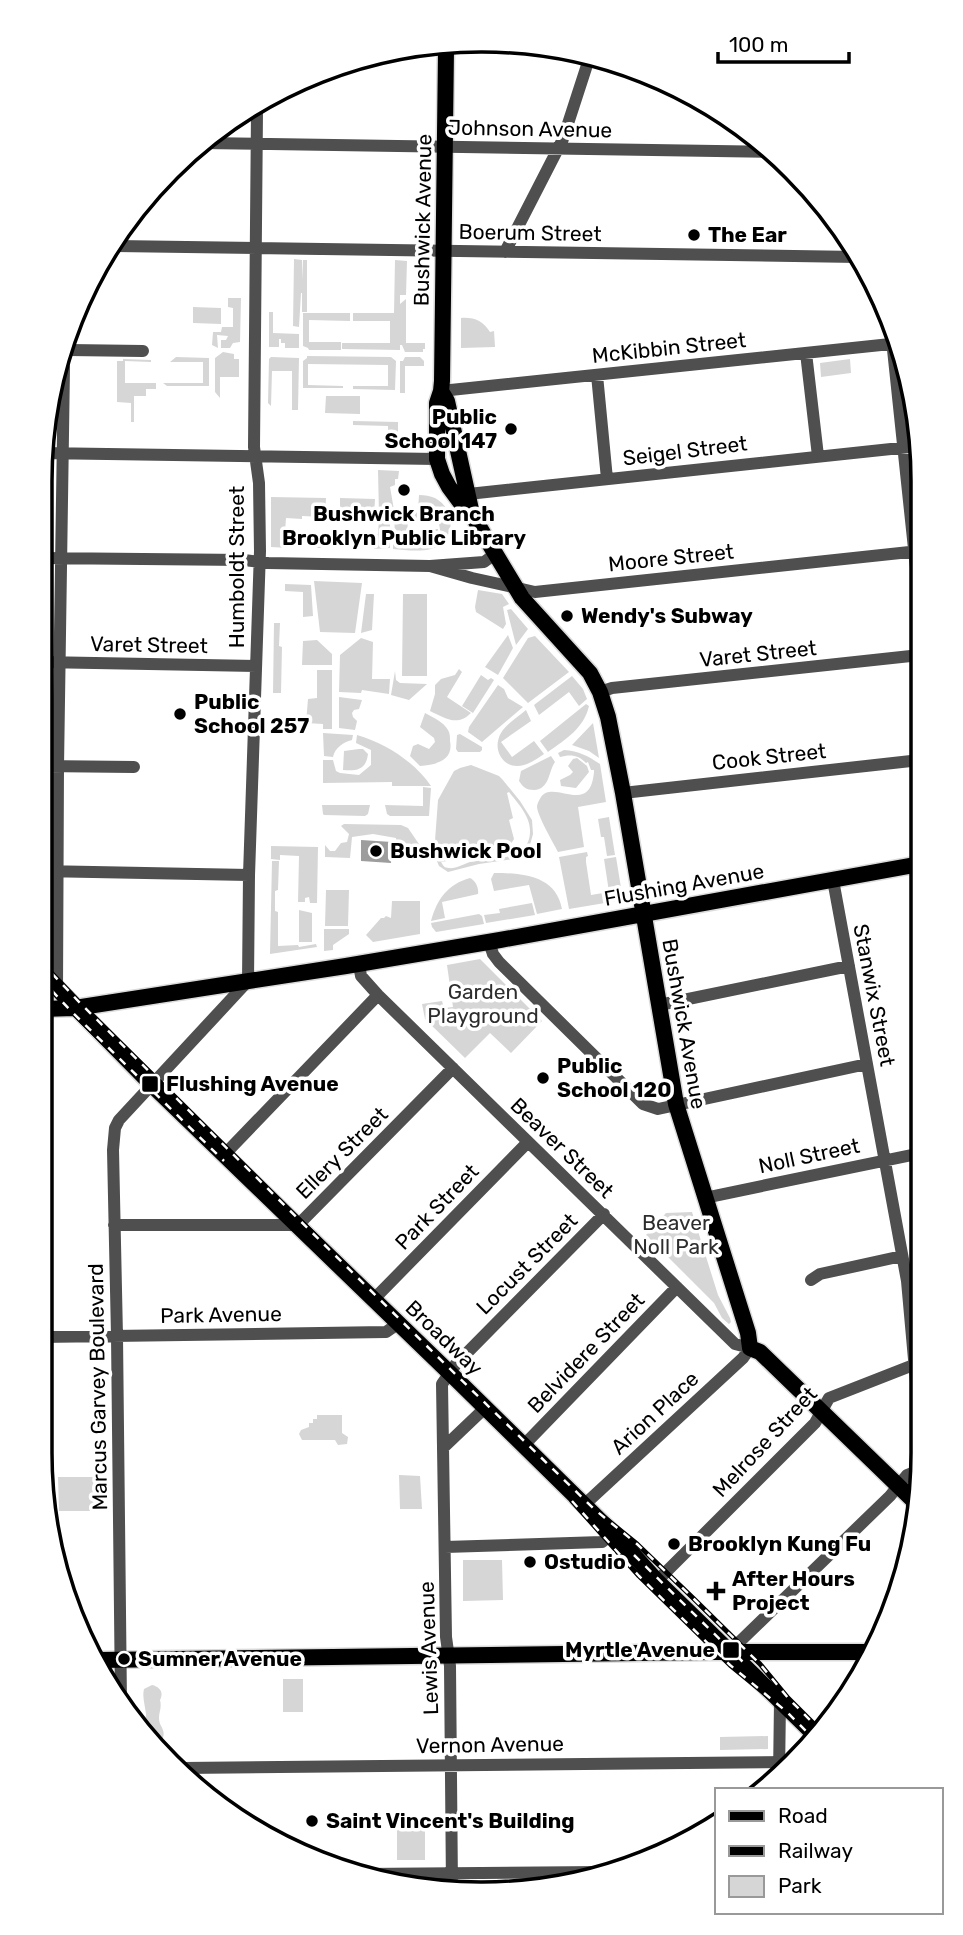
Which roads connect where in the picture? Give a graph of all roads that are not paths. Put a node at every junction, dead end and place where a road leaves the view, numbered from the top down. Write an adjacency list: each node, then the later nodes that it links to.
1 (446, 54): 6 (main road, Bushwick Avenue)
2 (586, 65): 7 (street)
3 (257, 116): 5 (street, Humboldt Street)
4 (217, 143): 5 (street, Johnson Avenue)
5 (256, 144): 6 (street, Johnson Avenue); 10 (street, Humboldt Street)
6 (445, 147): 7 (street, Johnson Avenue); 11 (main road, Bushwick Avenue)
7 (559, 148): 8 (street, Johnson Avenue); 12 (street)
8 (755, 152)
9 (123, 246): 10 (street, Boerum Street)
10 (255, 248): 11 (street, Boerum Street); 26 (street, Humboldt Street)
11 (443, 251): 12 (street, Boerum Street); 21 (main road, Bushwick Avenue)
12 (505, 252): 13 (street, Boerum Street)
13 (847, 257)
14 (888, 344): 17 (street, McKibbin Street)
15 (73, 350): 16 (street)
16 (143, 351)
17 (806, 353): 18 (street, McKibbin Street); 27 (street)
18 (597, 375): 21 (street, McKibbin Street); 29 (street)
19 (899, 382): 22 (street)
20 (64, 385): 25 (street)
21 (442, 391): 28 (main road, Bushwick Avenue); 30 (main road, Bushwick Avenue)
22 (903, 447): 23 (street, Seigel Street); 27 (street, Seigel Street); 31 (street)
23 (909, 447)
24 (53, 454): 25 (street)
25 (63, 454): 26 (street); 35 (street)
26 (254, 456): 28 (street); 36 (street, Humboldt Street)
27 (818, 456): 29 (street, Seigel Street)
28 (437, 459): 30 (main road, Bushwick Avenue)
29 (607, 479): 30 (street, Seigel Street)
30 (461, 494): 33 (main road, Bushwick Avenue)
31 (911, 506)
32 (911, 552): 38 (street, Moore Street)
33 (495, 554): 37 (street, Moore Street); 38 (main road, Bushwick Avenue)
34 (52, 557): 35 (street, Moore Street)
35 (61, 557): 36 (street, Moore Street); 41 (street)
36 (260, 563): 37 (street, Moore Street); 42 (street, Humboldt Street)
37 (430, 566): 38 (street, Moore Street)
38 (515, 588): 43 (main road, Bushwick Avenue)
39 (911, 656): 43 (street, Varet Street)
40 (52, 663): 41 (street, Varet Street)
41 (60, 663): 42 (street, Varet Street); 46 (street)
42 (256, 666): 52 (street, Humboldt Street)
43 (600, 692): 48 (main road, Bushwick Avenue)
44 (911, 761): 48 (street, Cook Street)
45 (52, 767): 46 (street)
46 (58, 767): 47 (street); 51 (street)
47 (134, 767)
48 (622, 793): 54 (main road, Bushwick Avenue)
49 (911, 866): 53 (main road, Flushing Avenue)
50 (52, 871): 51 (street)
51 (58, 871): 52 (street); 55 (street)
52 (249, 874): 60 (street, Humboldt Street)
53 (833, 880): 54 (main road, Flushing Avenue); 59 (street, Stanwix Street)
54 (643, 914): 56 (main road, Flushing Avenue); 64 (main road, Bushwick Avenue)
55 (57, 942): 57 (street); 62 (street)
56 (489, 942): 58 (main road, Flushing Avenue); 70 (street)
57 (52, 947)
58 (359, 964): 60 (main road, Flushing Avenue); 63 (street, Beaver Street)
59 (849, 966): 64 (street); 67 (street, Stanwix Street)
60 (248, 981): 65 (main road, Flushing Avenue); 69 (street, Marcus Garvey Boulevard)
61 (52, 984): 62 (main road, Broadway)
62 (57, 990): 65 (main road, Broadway)
63 (378, 995): 68 (street, Beaver Street); 72 (street)
64 (659, 1005): 70 (main road, Bushwick Avenue)
65 (75, 1008): 66 (main road, Flushing Avenue); 69 (main road, Broadway)
66 (52, 1009)
67 (867, 1064): 70 (street); 74 (street, Stanwix Street)
68 (453, 1068): 71 (street, Beaver Street); 78 (street, Ellery Street)
69 (152, 1084): 72 (main road, Broadway); 77 (street, Marcus Garvey Boulevard)
70 (676, 1104): 75 (main road, Bushwick Avenue)
71 (528, 1142): 76 (street, Beaver Street); 82 (street, Park Street)
72 (224, 1155): 78 (main road, Broadway)
73 (911, 1155): 74 (street, Noll Street)
74 (885, 1160): 75 (street, Noll Street); 79 (street, Stanwix Street)
75 (704, 1198): 87 (main road, Bushwick Avenue)
76 (604, 1214): 81 (street, Beaver Street); 89 (street, Locust Street)
77 (114, 1225): 78 (street, Ellery Street); 85 (street, Marcus Garvey Boulevard)
78 (298, 1225): 82 (main road, Broadway)
79 (902, 1256): 80 (street); 83 (street, Stanwix Street)
80 (811, 1280)
81 (677, 1287): 87 (street, Beaver Street); 92 (street, Belvidere Street)
82 (374, 1299): 84 (main road, Broadway)
83 (911, 1311)
84 (399, 1323): 85 (street, Park Avenue); 89 (main road, Broadway)
85 (117, 1336): 86 (street, Park Avenue); 104 (street, Marcus Garvey Boulevard)
86 (52, 1337)
87 (750, 1348): 91 (main road); 97 (street, Arion Place)
88 (911, 1366): 91 (street, Melrose Street)
89 (450, 1373): 90 (main road, Broadway); 93 (street, Lewis Avenue)
90 (485, 1408): 92 (main road, Broadway); 93 (street)
91 (821, 1411): 95 (main road); 100 (street, Melrose Street)
92 (523, 1446): 97 (main road, Broadway)
93 (443, 1448): 99 (street, Lewis Avenue)
94 (910, 1474): 95 (street)
95 (899, 1485): 96 (main road); 102 (street)
96 (909, 1495)
97 (584, 1505): 98 (main road, Broadway)
98 (612, 1533): 99 (street); 100 (main road, Broadway)
99 (445, 1547): 103 (street, Lewis Avenue)
100 (657, 1581): 102 (main road, Broadway)
101 (862, 1651): 102 (main road)
102 (729, 1652): 103 (main road); 107 (main road, Broadway)
103 (448, 1656): 104 (main road); 110 (street, Lewis Avenue)
104 (121, 1659): 105 (main road); 106 (street, Marcus Garvey Boulevard)
105 (106, 1660)
106 (121, 1686)
107 (780, 1701): 108 (main road, Broadway); 109 (street)
108 (810, 1729)
109 (779, 1762): 110 (street, Vernon Avenue)
110 (451, 1765): 111 (street, Vernon Avenue); 113 (street, Lewis Avenue)
111 (190, 1768)
112 (573, 1872): 113 (street)
113 (452, 1873): 114 (street); 115 (street, Lewis Avenue)
114 (396, 1874)
115 (452, 1882)

